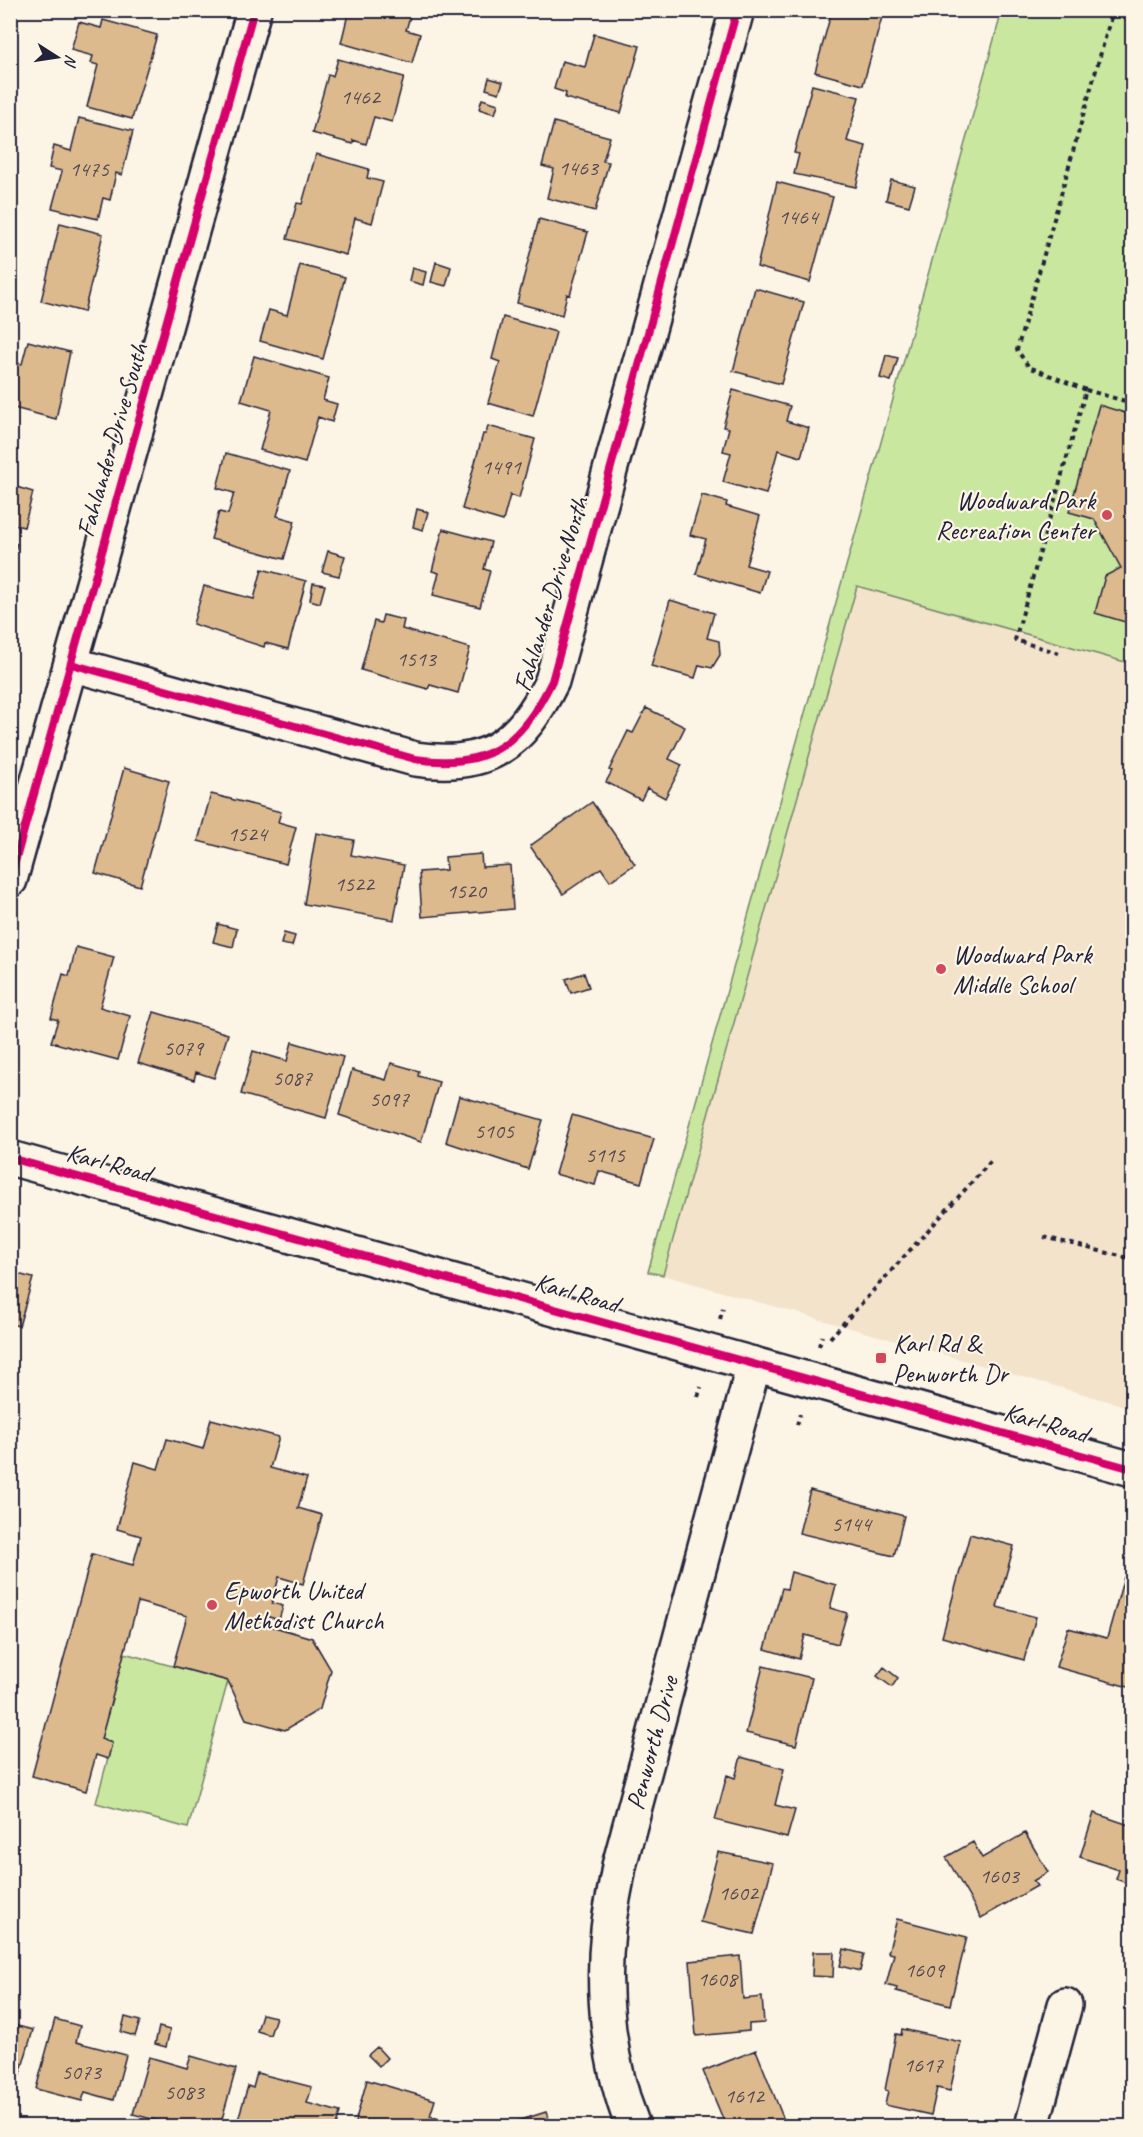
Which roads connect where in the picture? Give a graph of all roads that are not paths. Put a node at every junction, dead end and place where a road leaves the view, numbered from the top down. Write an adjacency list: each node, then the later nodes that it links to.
1 (254, 10): 3 (street, Fahlander Drive South)
2 (736, 10): 3 (street, Fahlander Drive North)
3 (71, 664): 4 (street, Fahlander Drive South)
4 (10, 880)
5 (10, 1158): 6 (street, Karl Road)
6 (754, 1364): 7 (street, Karl Road); 9 (street, Penworth Drive)
7 (1132, 1469)
8 (1065, 2005): 10 (street)
9 (633, 2127)
10 (1032, 2127)

